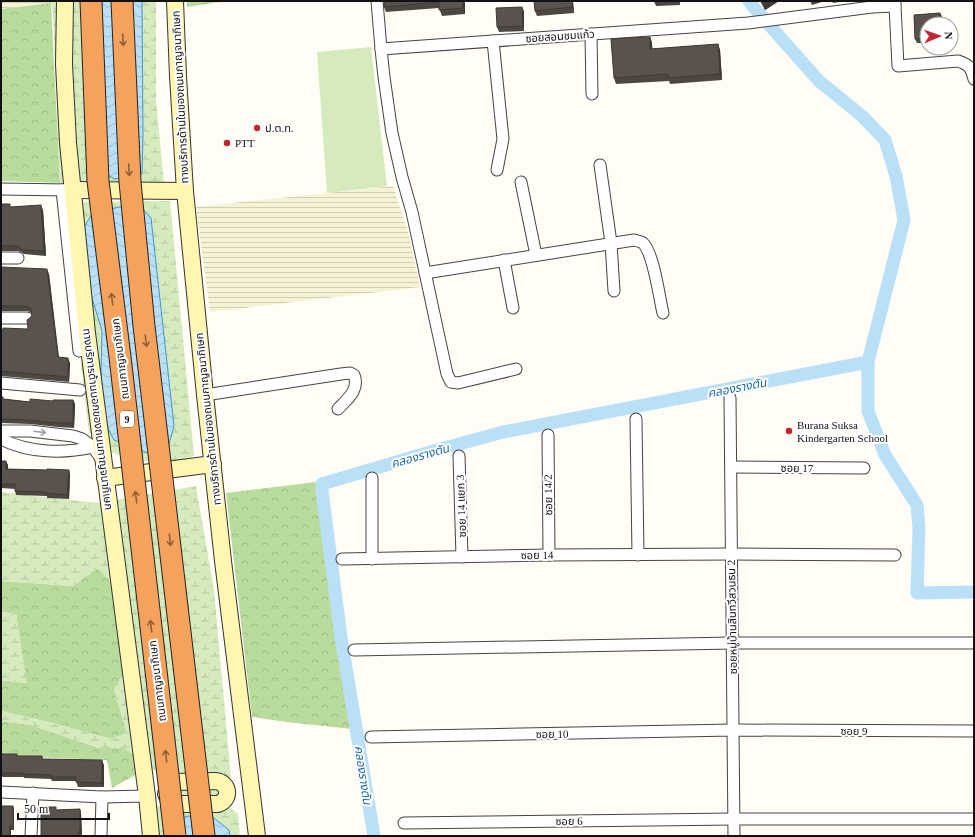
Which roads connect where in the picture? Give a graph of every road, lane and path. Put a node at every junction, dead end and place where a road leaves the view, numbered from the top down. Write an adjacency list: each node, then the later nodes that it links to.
1 (65, 1): 16 (main road, ทางบริการด้านนอกของถนนกาญจนาภิเษก)
2 (91, 1): 74 (highway, ถนนกาญจนาภิเษก / 9, one-way to 2, bridge)
3 (122, 1): 75 (highway, one-way to 75, bridge)
4 (175, 1): 17 (main road, ทางบริการด้านในของถนนกาญจนาภิเษก)
5 (377, 1): 9 (street)
6 (895, 4): 7 (street, ซอยสอนชมแก้ว); 10 (street)
7 (591, 34): 8 (street, ซอยสอนชมแก้ว); 11 (street)
8 (493, 41): 9 (street, ซอยสอนชมแก้ว); 13 (street)
9 (381, 49): 23 (street)
10 (974, 80)
11 (592, 94)
12 (600, 165): 18 (street)
13 (497, 170)
14 (521, 182): 19 (street)
15 (1, 189): 16 (street)
16 (67, 190): 17 (main road); 29 (street); 42 (main road, ทางบริการด้านนอกของถนนกาญจนาภิเษก)
17 (185, 191): 33 (main road, ทางบริการด้านในของถนนกาญจนาภิเษก)
18 (611, 243): 19 (street); 24 (street); 26 (street)
19 (536, 255): 22 (street)
20 (1, 258): 21 (street)
21 (18, 258)
22 (504, 260): 23 (street); 25 (street)
23 (425, 273): 30 (street)
24 (614, 291)
25 (513, 308)
26 (663, 313)
27 (1, 318): 28 (street)
28 (27, 318)
29 (79, 351)
30 (516, 369)
31 (1, 383): 32 (street)
32 (80, 390)
33 (205, 395): 35 (street); 43 (main road, ทางบริการด้านในของถนนกาญจนาภิเษก)
34 (730, 398): 44 (street, ซอยหมู่บ้านสินทวีสวนธน 2)
35 (338, 409)
36 (636, 419): 48 (street)
37 (1, 431): 40 (street, one-way to 40)
38 (548, 435): 50 (street, ซอย 14/2)
39 (1, 439): 40 (street)
40 (93, 448): 42 (street)
41 (459, 456): 52 (street, ซอย 14 แยก 3)
42 (103, 461): 46 (main road, ทางบริการด้านนอกของถนนกาญจนาภิเษก)
43 (213, 464): 46 (main road); 64 (main road, ทางบริการด้านในของถนนกาญจนาภิเษก)
44 (731, 467): 45 (street, ซอย 17); 49 (street, ซอยหมู่บ้านสินทวีสวนธน 2)
45 (864, 468)
46 (105, 478): 66 (main road, ทางบริการด้านนอกของถนนกาญจนาภิเษก)
47 (372, 478): 54 (street)
48 (638, 554): 49 (street, ซอย 14); 50 (street, ซอย 14)
49 (732, 554): 51 (street, ซอย 14); 55 (street, ซอยหมู่บ้านสินทวีสวนธน 2)
50 (549, 555): 52 (street, ซอย 14)
51 (895, 555)
52 (462, 556): 54 (street, ซอย 14)
53 (342, 559): 54 (street, ซอย 14)
54 (372, 559)
55 (732, 643): 56 (street); 57 (street); 58 (street, ซอยหมู่บ้านสินทวีสวนธน 2)
56 (974, 643)
57 (354, 650)
58 (733, 730): 59 (street, ซอย 9); 60 (street, ซอย 10); 68 (street, ซอยหมู่บ้านสินทวีสวนธน 2)
59 (974, 731)
60 (371, 737)
61 (1, 792): 62 (street)
62 (33, 793): 65 (street); 71 (street)
63 (227, 794): 64 (main road); 67 (main road); 67 (main road)
64 (252, 794): 76 (main road, ทางบริการด้านในของถนนกาญจนาภิเษก)
65 (102, 796): 66 (street); 72 (street)
66 (147, 796): 67 (main road); 73 (main road, ทางบริการด้านนอกของถนนกาญจนาภิเษก)
67 (167, 796)
68 (734, 819): 69 (street, ซอย 6); 70 (street, ซอย 6); 77 (street, ซอยหมู่บ้านสินทวีสวนธน 2)
69 (974, 819)
70 (404, 823)
71 (31, 836)
72 (101, 836)
73 (151, 836)
74 (175, 836)
75 (204, 836)
76 (257, 836)
77 (734, 836)

